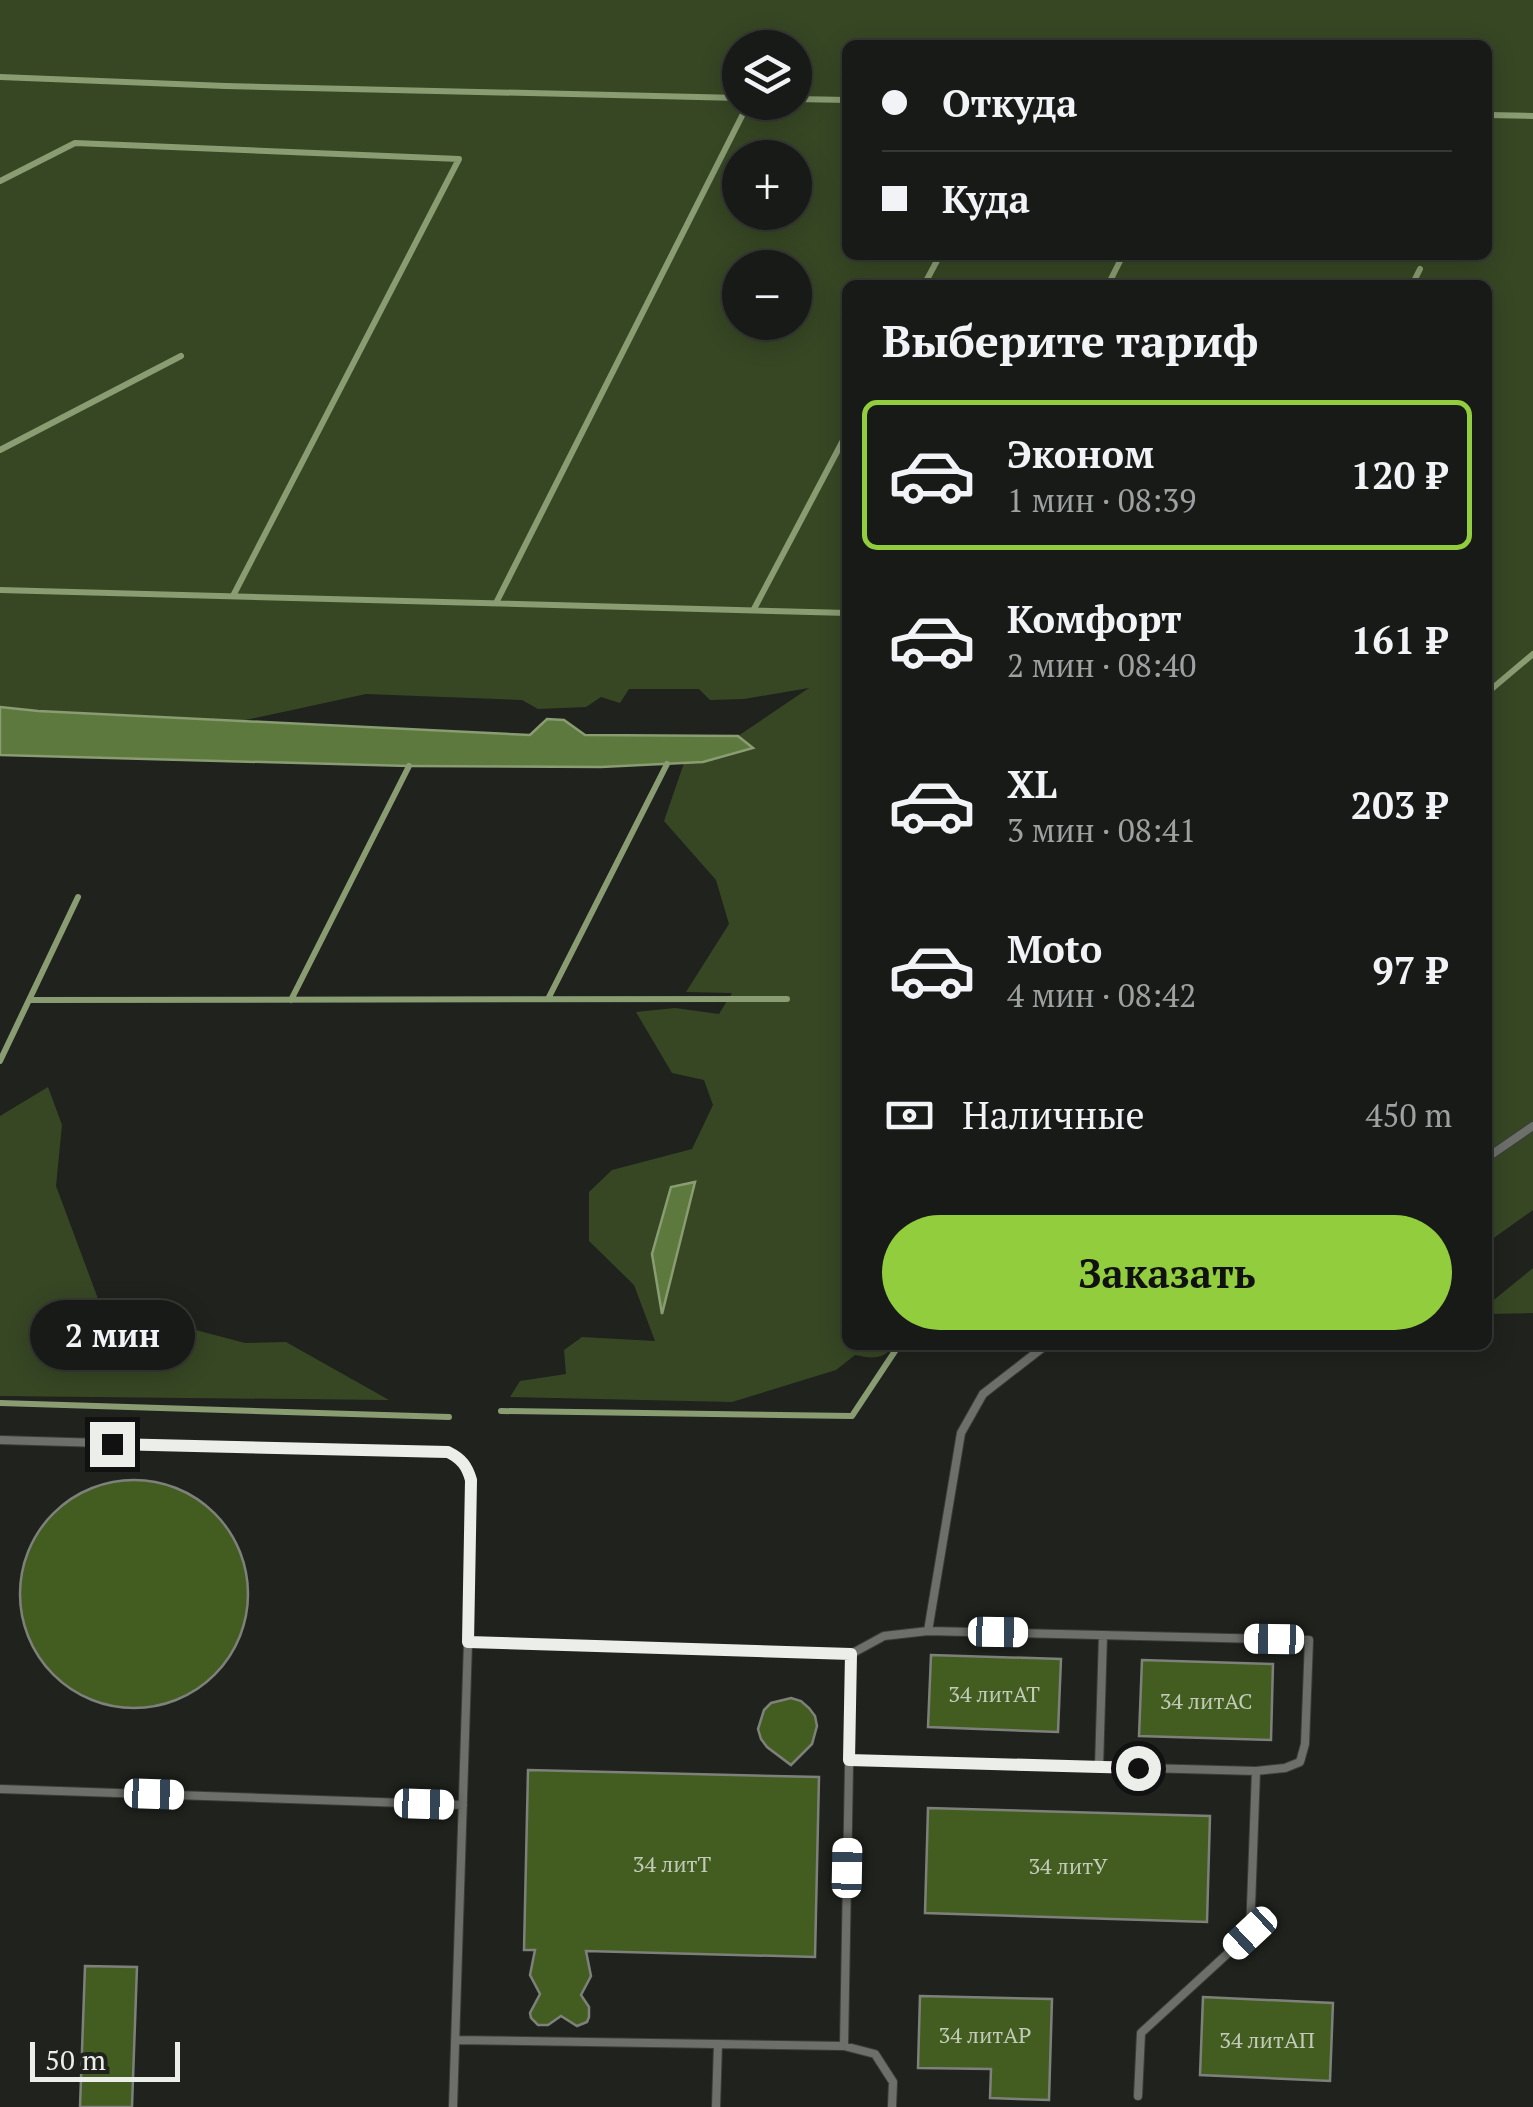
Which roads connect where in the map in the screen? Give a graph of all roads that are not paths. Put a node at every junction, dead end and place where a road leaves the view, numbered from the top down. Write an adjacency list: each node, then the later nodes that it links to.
1 (1533, 1126): 2 (lane)
2 (1492, 1154)
3 (1040, 1350): 5 (lane)
4 (0, 1440): 7 (lane)
5 (928, 1631): 6 (lane); 8 (lane)
6 (1102, 1635): 10 (lane); 11 (lane)
7 (468, 1642): 8 (lane); 13 (lane)
8 (851, 1654): 9 (lane)
9 (849, 1760): 10 (lane); 16 (lane)
10 (1099, 1766): 11 (lane)
11 (1256, 1771): 17 (lane)
12 (0, 1789): 13 (lane)
13 (463, 1805): 14 (lane)
14 (455, 2040): 15 (lane); 18 (lane)
15 (718, 2044): 16 (lane); 19 (lane)
16 (844, 2046): 20 (lane)
17 (1138, 2096)
18 (453, 2107)
19 (716, 2107)
20 (892, 2107)

